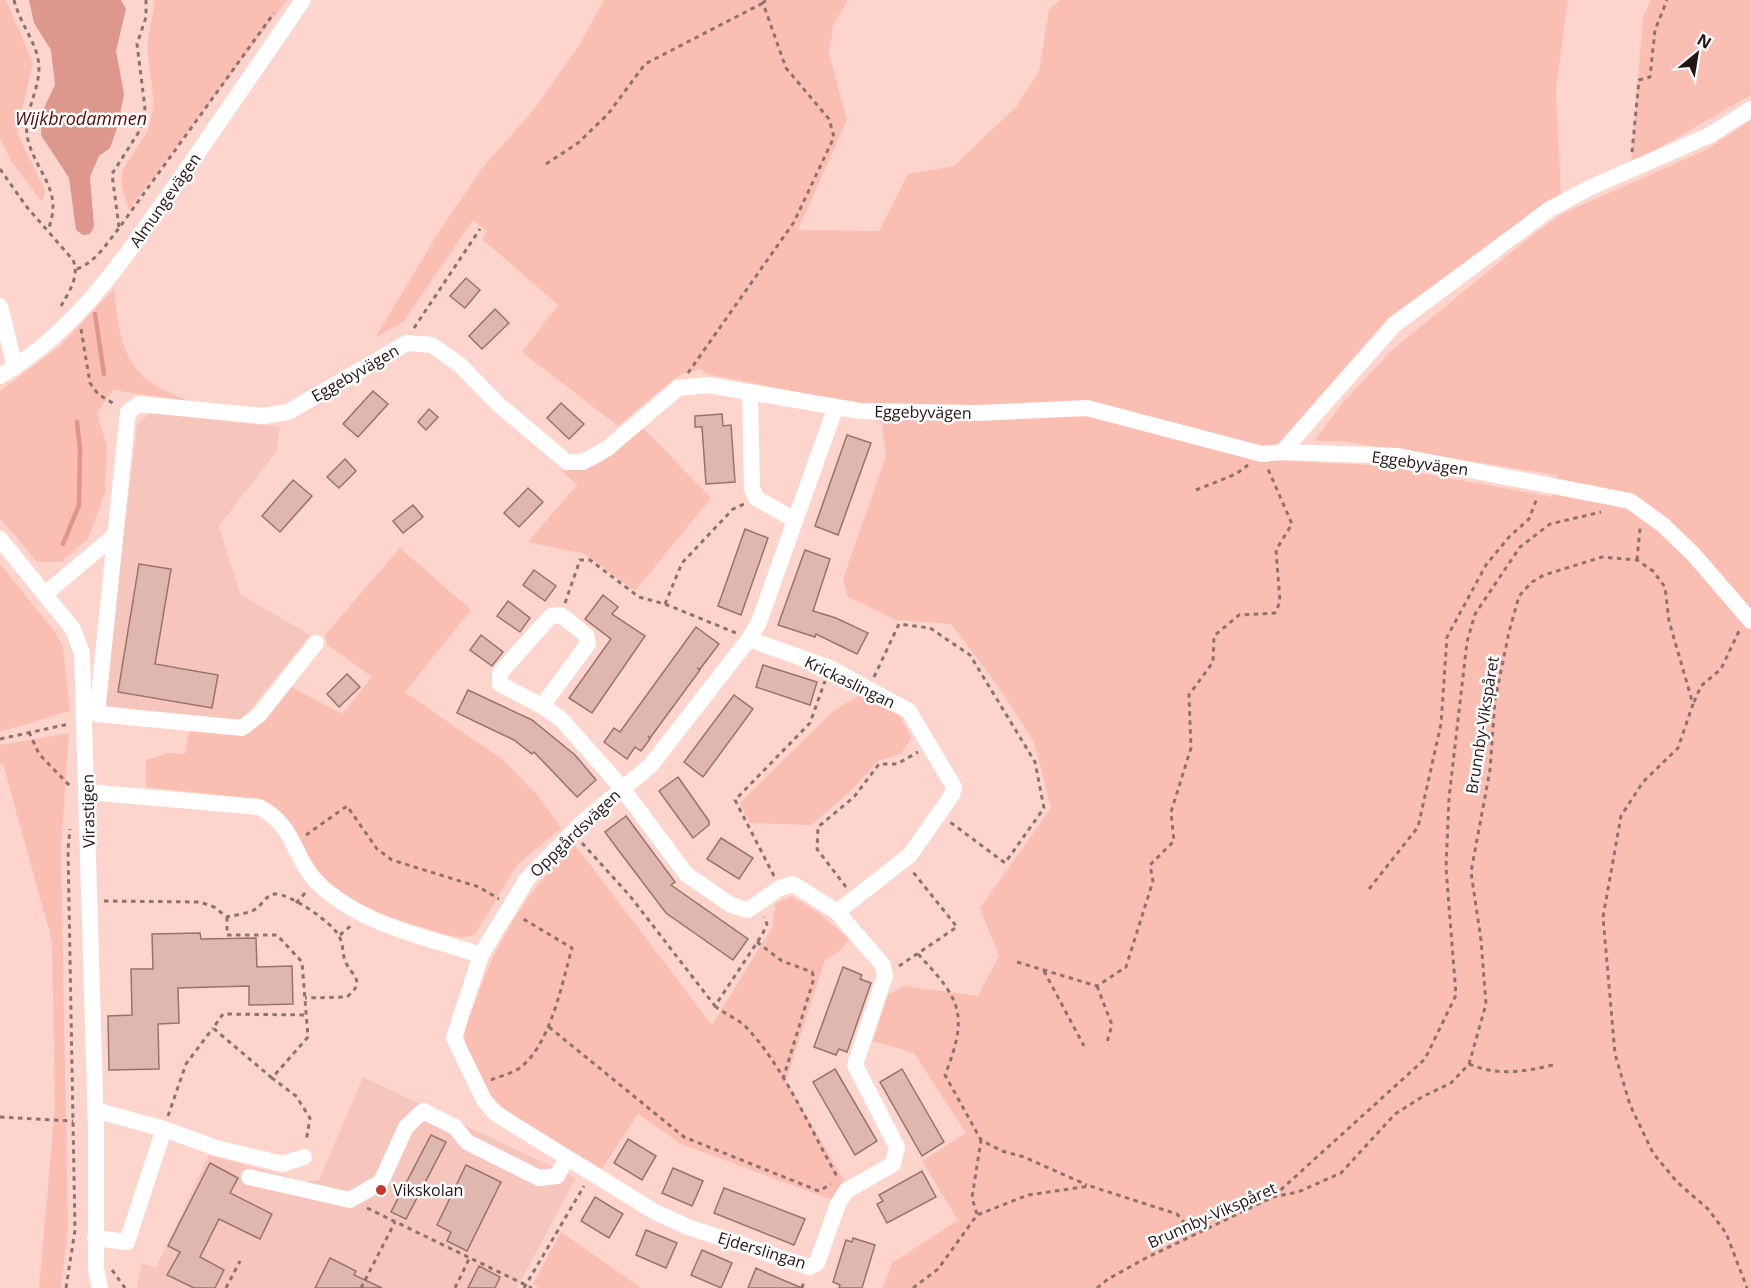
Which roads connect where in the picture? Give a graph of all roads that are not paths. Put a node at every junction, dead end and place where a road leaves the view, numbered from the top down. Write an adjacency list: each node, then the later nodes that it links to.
1 (303, 0): 4 (street, Almungevägen)
2 (1751, 109): 9 (street)
3 (0, 306): 4 (street)
4 (15, 367): 5 (street, Almungevägen)
5 (0, 375)
6 (750, 392): 7 (street, Eggebyvägen); 8 (street, Eggebyvägen); 10 (street)
7 (835, 409): 9 (street, Eggebyvägen); 10 (street, Oppgårdsvägen)
8 (128, 412): 11 (street, Virastigen)
9 (1282, 452): 14 (street, Eggebyvägen)
10 (795, 520): 15 (street, Oppgårdsvägen)
11 (114, 536): 13 (street); 18 (street, Virastigen)
12 (0, 539): 13 (street, Virastigen)
13 (45, 594): 18 (street, Virastigen)
14 (1748, 619)
15 (749, 639): 19 (street, Oppgårdsvägen); 21 (street, Krickaslingan)
16 (316, 643): 18 (street)
17 (542, 706): 17 (street); 19 (street)
18 (85, 720): 20 (street, Virastigen)
19 (622, 788): 21 (street); 22 (street, Oppgårdsvägen)
20 (80, 789): 22 (street); 23 (street, Virastigen)
21 (837, 912): 26 (street, Ejderslingan)
22 (481, 955): 26 (street, Ejderslingan)
23 (96, 1110): 24 (street); 28 (street, Virastigen)
24 (164, 1129): 25 (street); 28 (street)
25 (303, 1157)
26 (567, 1158): 27 (street)
27 (249, 1177)
28 (95, 1238): 29 (street, Virastigen)
29 (100, 1288)

